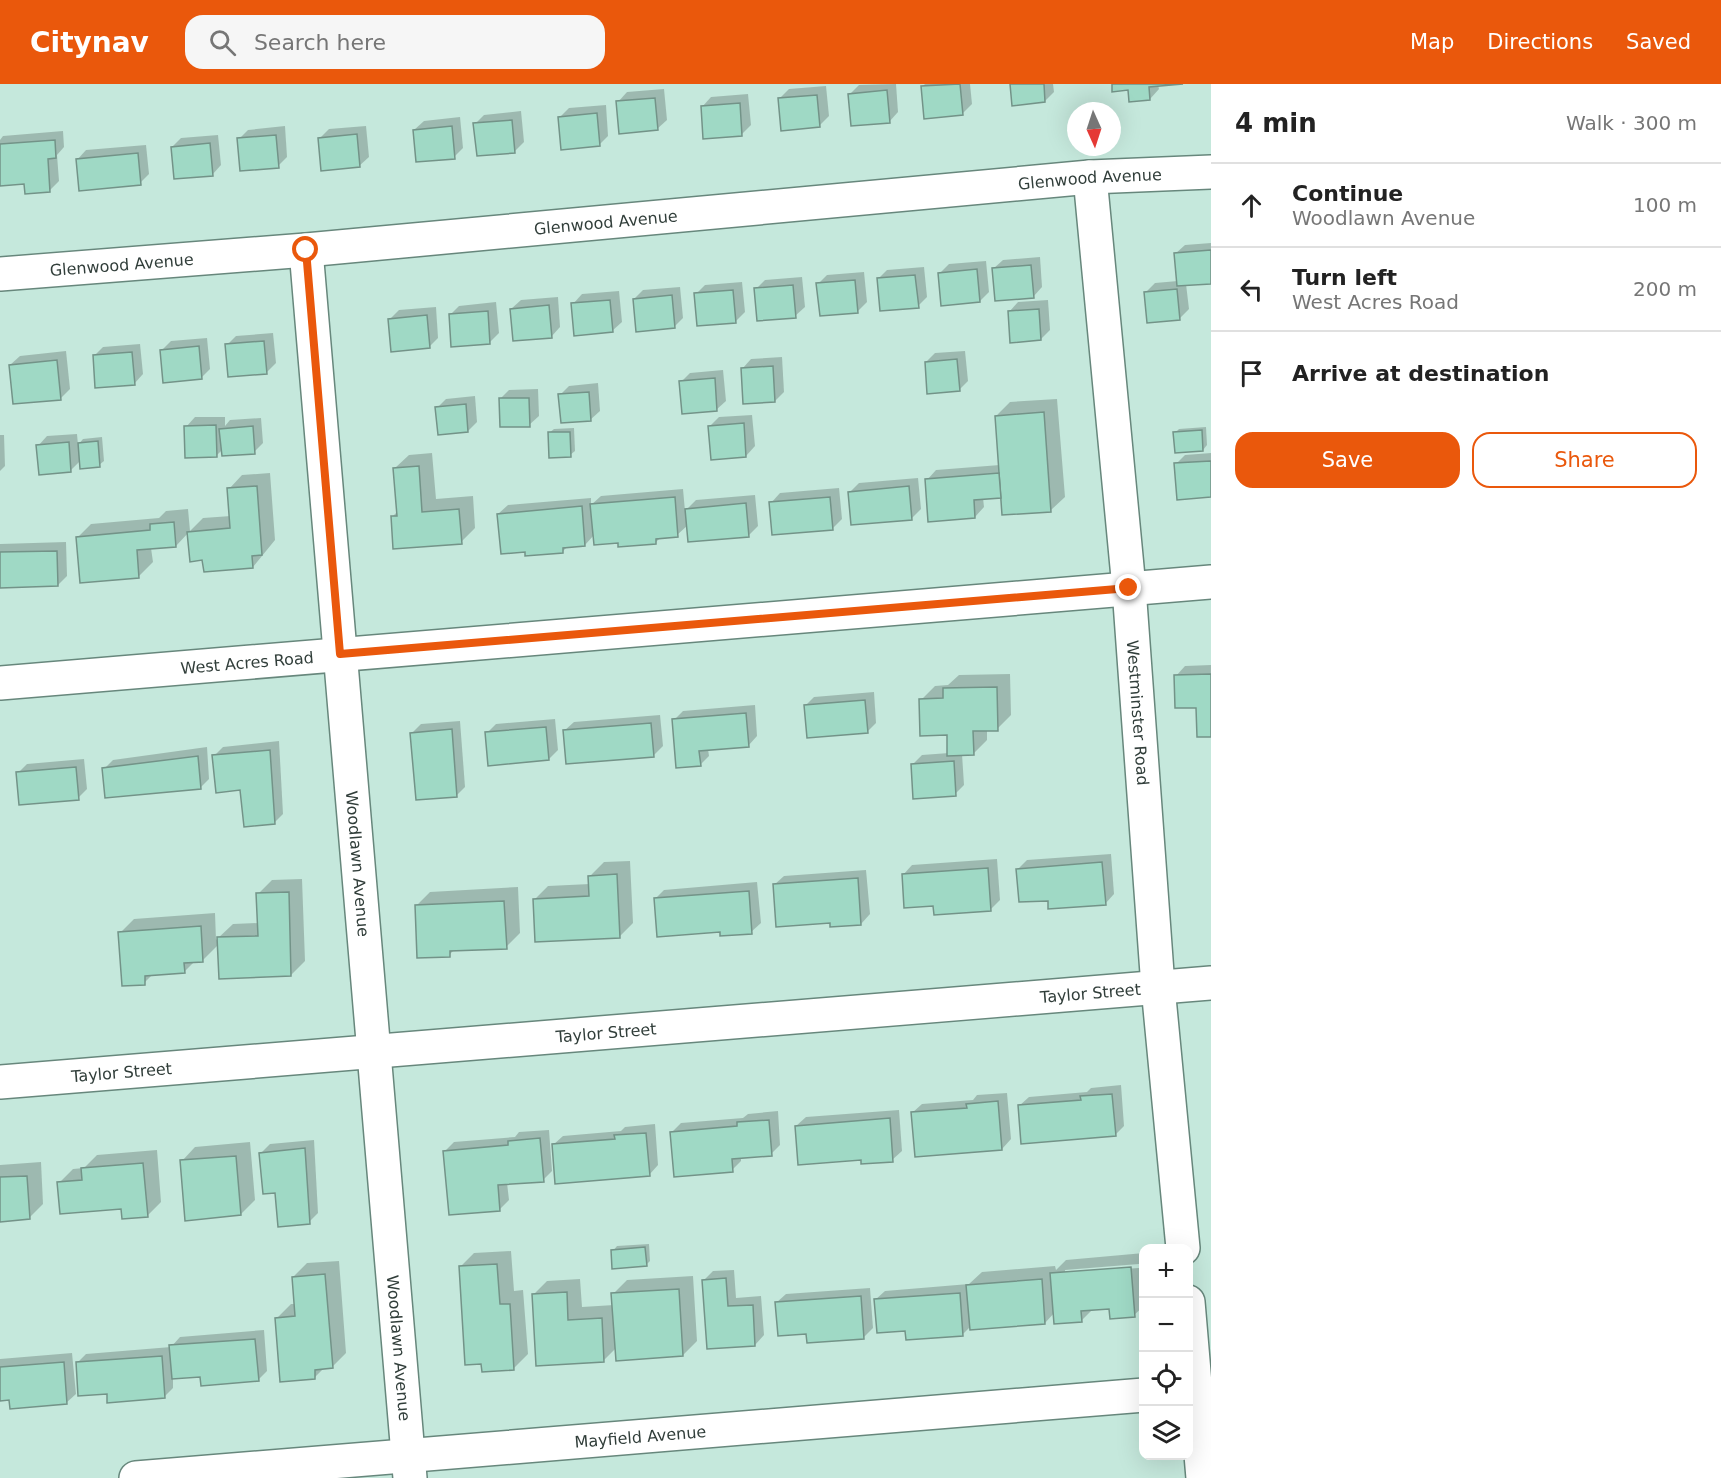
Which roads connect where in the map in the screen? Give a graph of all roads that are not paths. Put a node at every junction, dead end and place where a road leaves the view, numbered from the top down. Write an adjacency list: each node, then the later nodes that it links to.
1 (1211, 172): 2 (street, Glenwood Avenue)
2 (1090, 177): 3 (street, Glenwood Avenue); 6 (street, Westminster Road)
3 (306, 250): 4 (street, Glenwood Avenue); 7 (street, Woodlawn Avenue)
4 (0, 273)
5 (1211, 582): 6 (street, West Acres Road)
6 (1129, 588): 7 (street, West Acres Road); 10 (street, Westminster Road)
7 (340, 654): 8 (street, West Acres Road); 11 (street, Woodlawn Avenue)
8 (0, 683)
9 (1211, 982): 10 (street, Taylor Street)
10 (1158, 987): 11 (street, Taylor Street); 13 (street, Westminster Road)
11 (372, 1051): 12 (street, Taylor Street); 17 (street, Woodlawn Avenue)
12 (0, 1082)
13 (1183, 1244)
14 (1193, 1342): 15 (street)
15 (1199, 1391): 19 (street)
16 (1139, 1395): 17 (street, Mayfield Avenue)
17 (409, 1467): 18 (street, Mayfield Avenue)
18 (136, 1478)
19 (1203, 1478)

